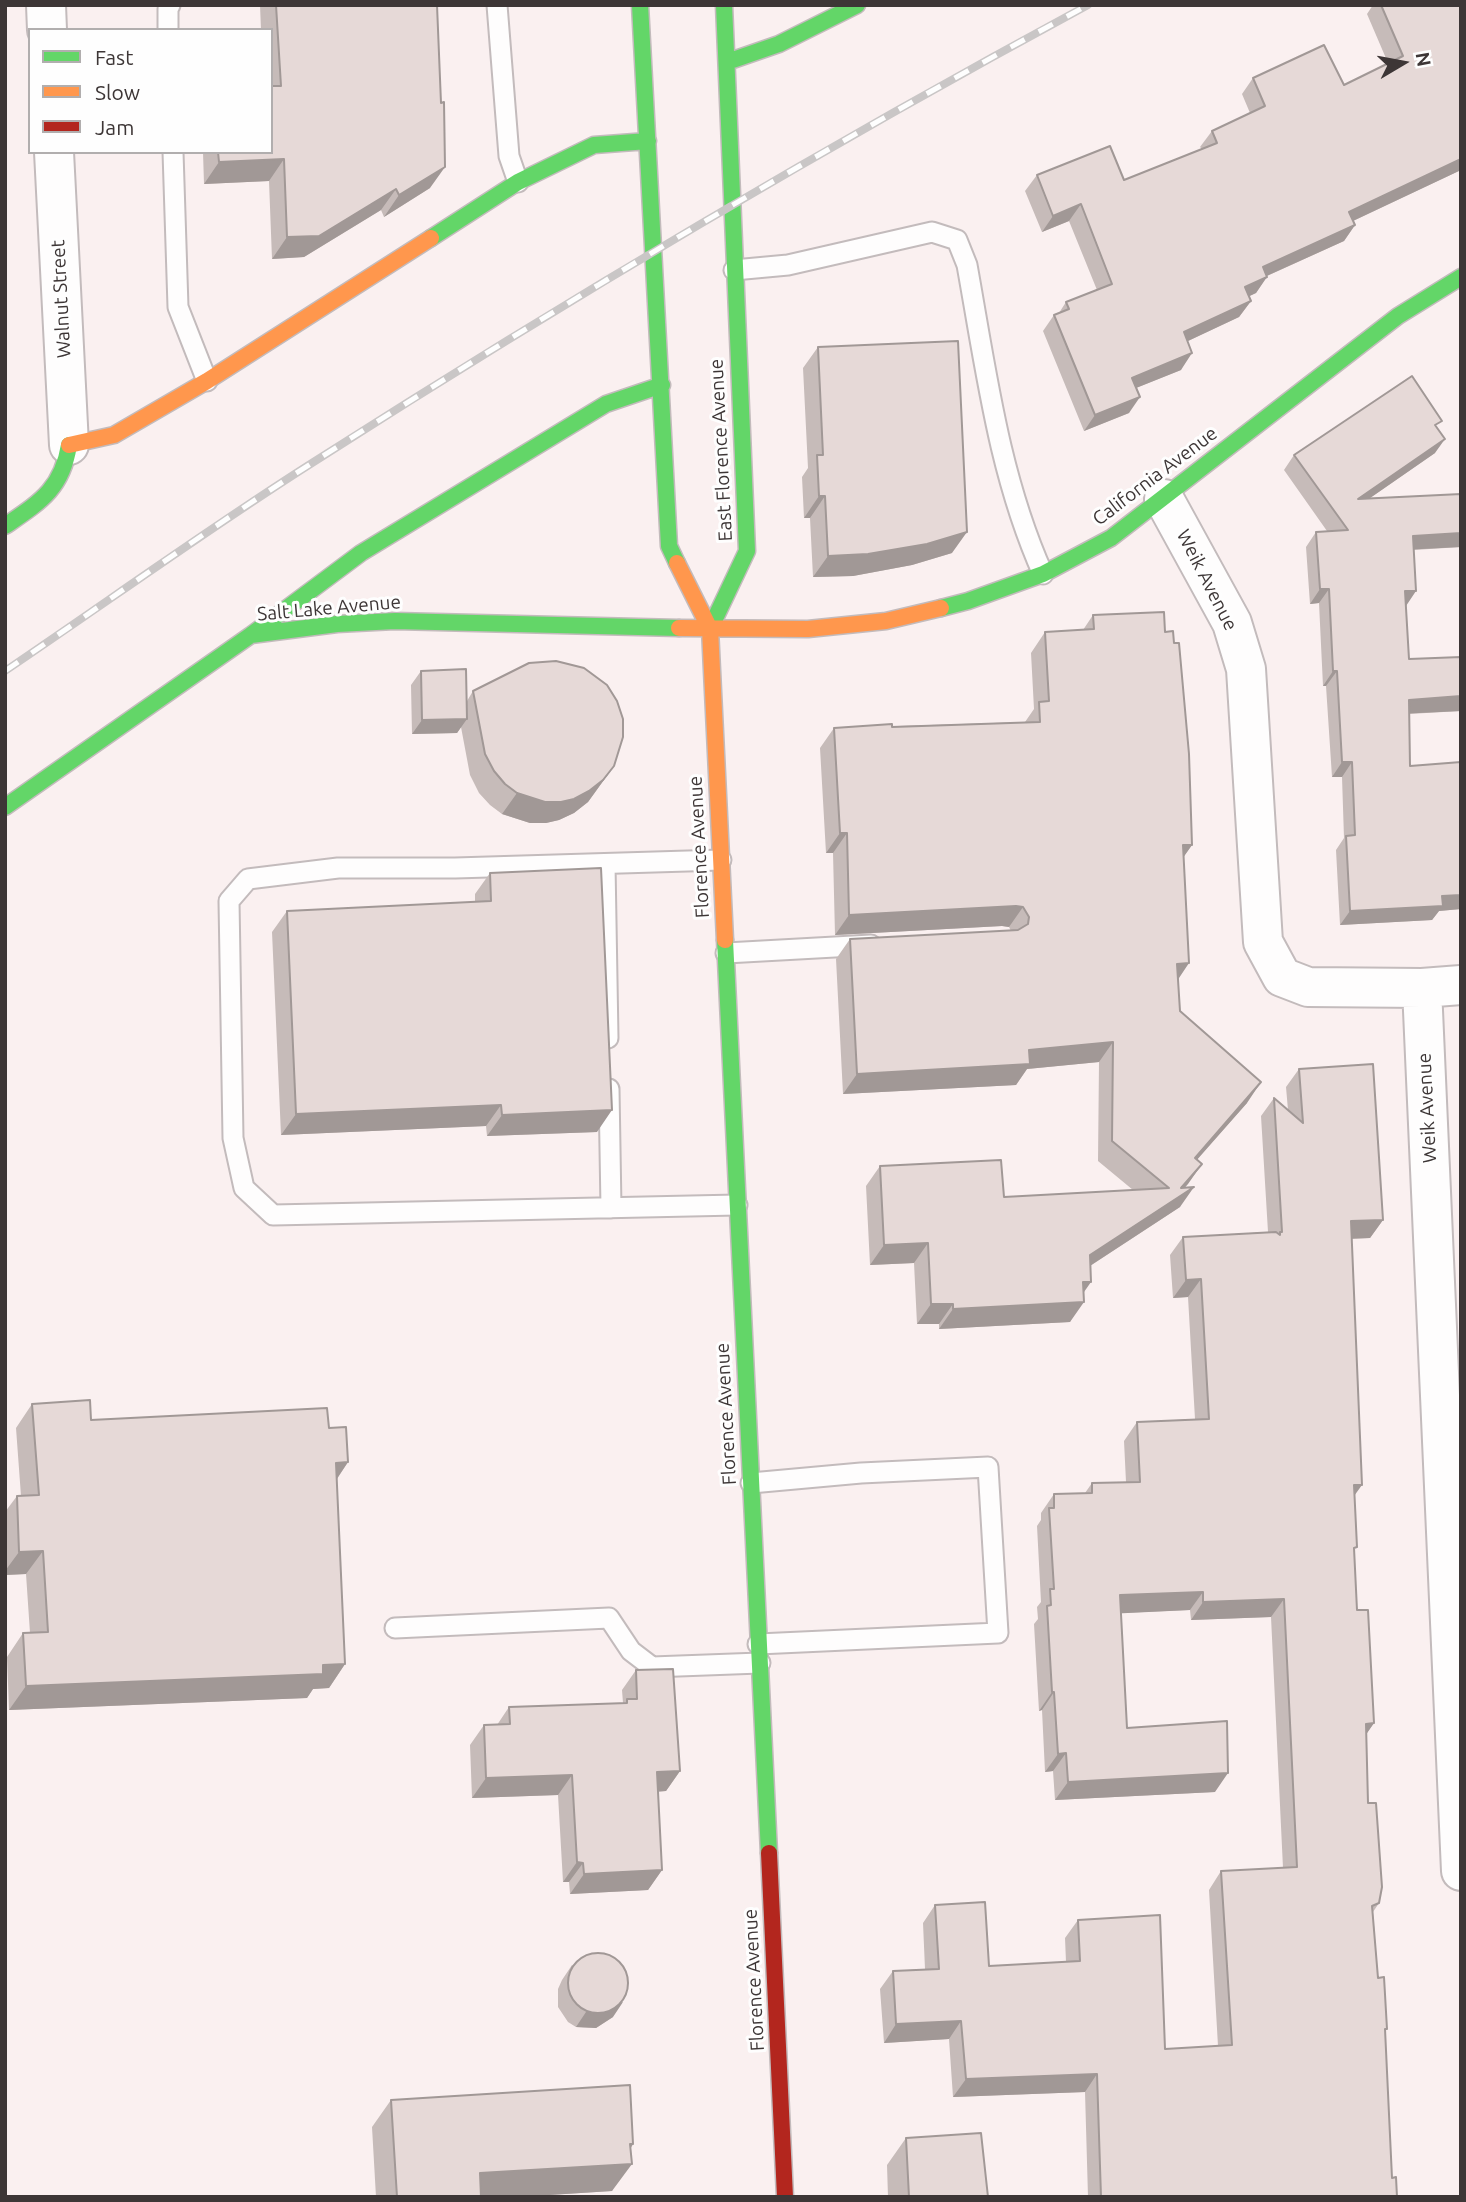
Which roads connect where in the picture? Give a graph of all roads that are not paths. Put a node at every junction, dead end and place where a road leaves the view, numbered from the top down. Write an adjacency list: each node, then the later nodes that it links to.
1 (46, 5): 7 (street)
2 (170, 5): 8 (lane)
3 (496, 5): 13 (lane)
4 (640, 5): 10 (main road)
5 (724, 5): 9 (main road, East Florence Avenue)
6 (857, 5): 9 (main road)
7 (47, 28)
8 (168, 28)
9 (727, 62): 14 (main road, East Florence Avenue)
10 (648, 141): 13 (main road); 17 (main road)
11 (54, 154): 18 (street, Walnut Street)
12 (173, 154): 16 (lane)
13 (519, 182): 16 (main road)
14 (734, 270): 21 (lane); 22 (main road, East Florence Avenue)
15 (1461, 277): 19 (main road, California Avenue)
16 (207, 381): 18 (main road)
17 (662, 385): 22 (main road); 23 (main road)
18 (69, 445): 20 (main road)
19 (1164, 499): 21 (main road, California Avenue); 30 (street, Weik Avenue)
20 (5, 526)
21 (1043, 574): 22 (main road, California Avenue)
22 (710, 629): 23 (main road, Salt Lake Avenue); 25 (main road, Florence Avenue)
23 (251, 635): 24 (main road, Salt Lake Avenue)
24 (5, 807)
25 (721, 860): 26 (lane); 28 (main road, Florence Avenue)
26 (605, 864): 32 (lane); 32 (lane)
27 (892, 944): 28 (lane)
28 (726, 953): 31 (main road, Florence Avenue)
29 (1461, 985): 30 (street)
30 (1422, 988): 36 (street, Weik Avenue)
31 (737, 1205): 32 (lane); 33 (main road, Florence Avenue)
32 (611, 1208)
33 (751, 1483): 35 (main road, Florence Avenue); 35 (lane)
34 (395, 1628): 35 (lane)
35 (759, 1653): 37 (main road, Florence Avenue)
36 (1461, 1871)
37 (785, 2197)

